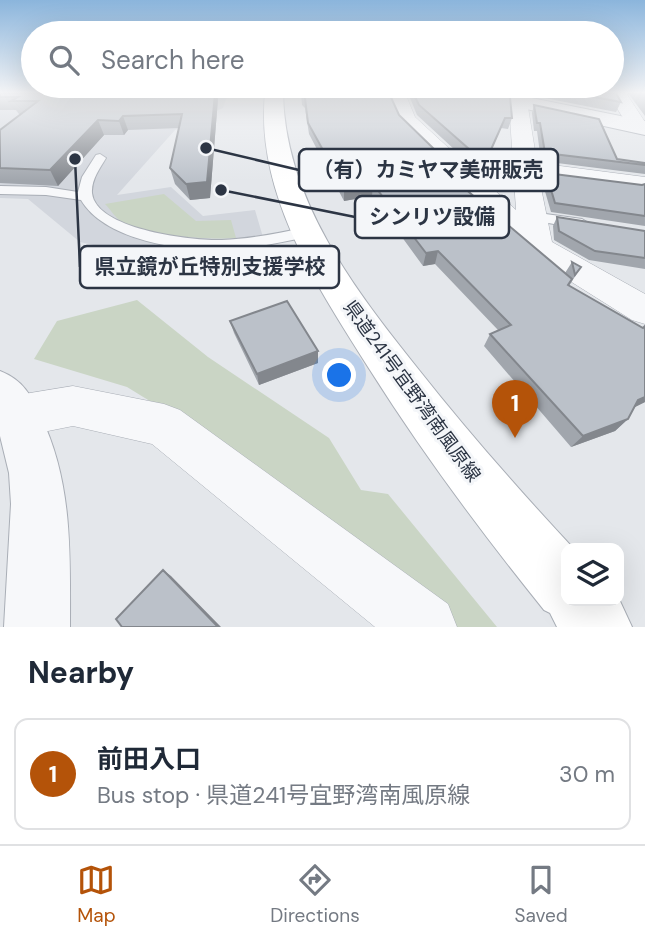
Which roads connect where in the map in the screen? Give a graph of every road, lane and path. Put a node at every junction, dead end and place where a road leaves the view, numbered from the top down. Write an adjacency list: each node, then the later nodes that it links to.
1 (274, 122): 12 (main road, 県道241号宜野湾南風原線)
2 (409, 122): 13 (street)
3 (521, 122): 7 (street)
4 (616, 122): 5 (street)
5 (642, 128)
6 (100, 158): 10 (lane)
7 (526, 169): 8 (street); 13 (street)
8 (637, 183)
9 (0, 190): 10 (lane)
10 (86, 197): 12 (lane)
11 (594, 226): 13 (lane)
12 (308, 232): 16 (main road, 県道241号宜野湾南風原線)
13 (534, 232): 14 (street)
14 (645, 311)
15 (9, 404): 18 (street); 19 (street)
16 (561, 582)
17 (581, 606): 20 (main road)
18 (37, 627)
19 (425, 627)
20 (599, 627)

